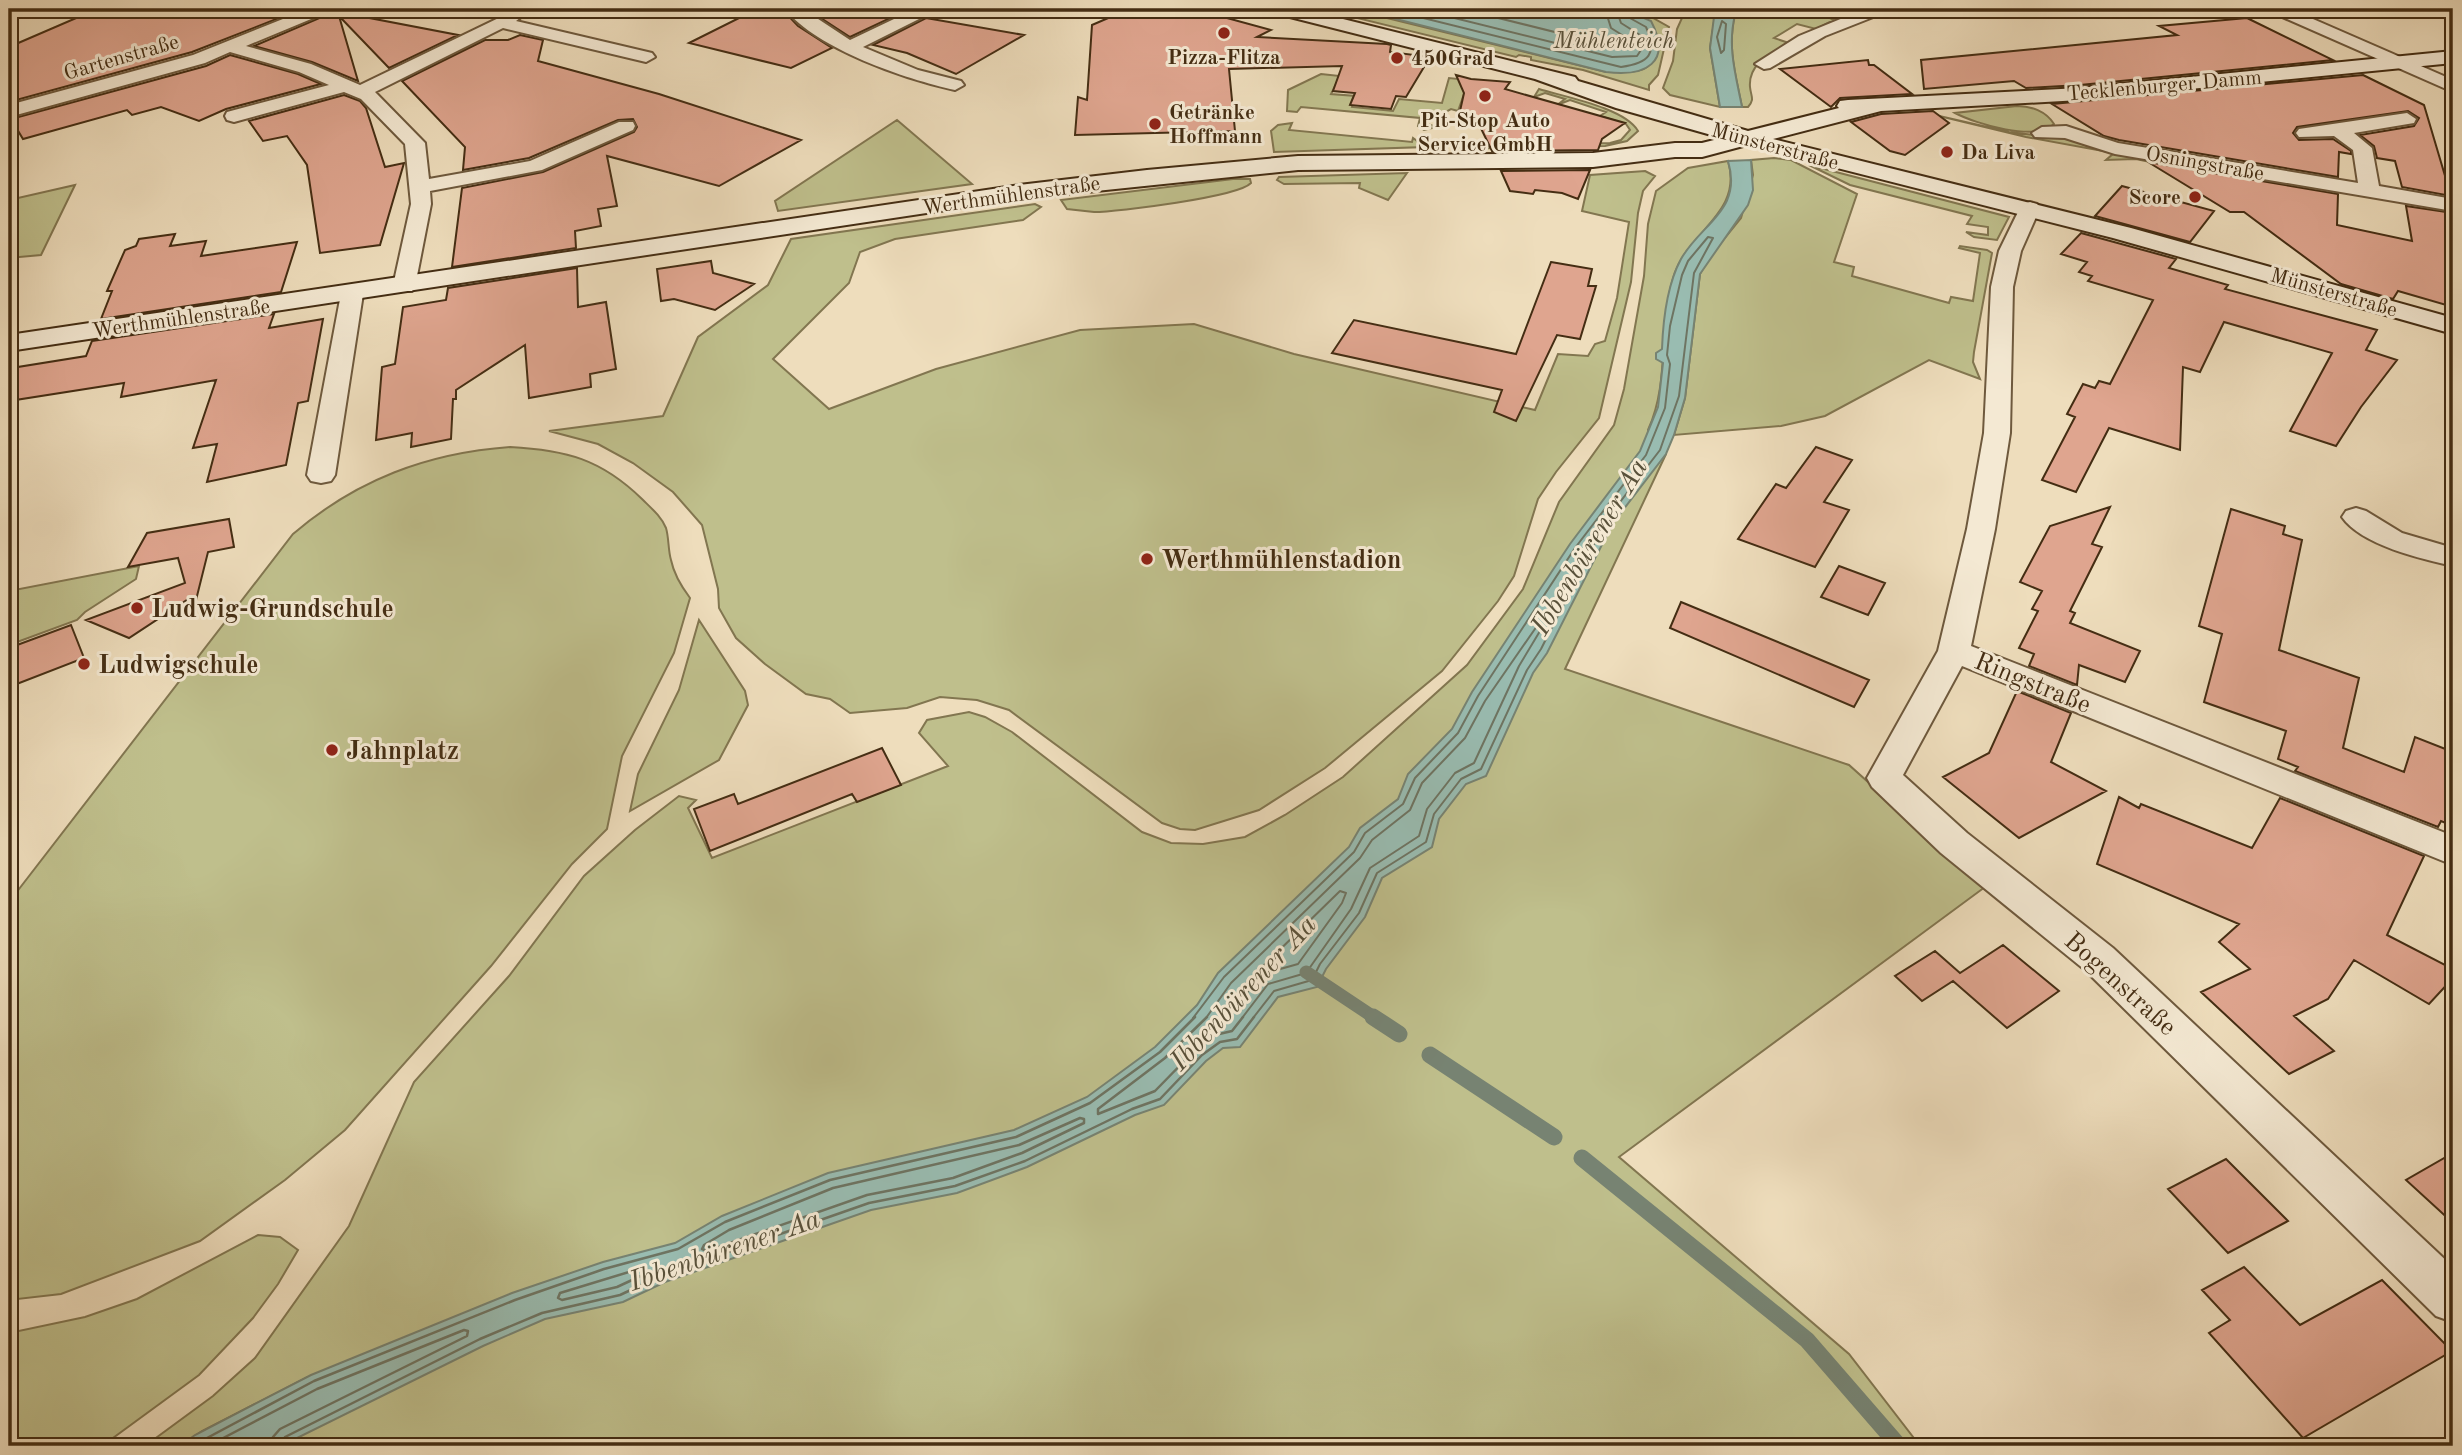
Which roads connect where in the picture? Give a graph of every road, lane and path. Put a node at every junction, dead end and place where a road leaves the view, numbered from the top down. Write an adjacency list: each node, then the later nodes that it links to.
1 (322, 9): 9 (street, Gartenstraße)
2 (793, 9): 10 (street)
3 (927, 9): 10 (street)
4 (1285, 9): 15 (main road, Münsterstraße)
5 (1880, 9): 14 (street)
6 (2277, 9): 13 (street)
7 (517, 14): 8 (street)
8 (500, 22): 11 (street); 18 (street)
9 (230, 47): 18 (street); 21 (street, Gartenstraße)
10 (849, 47): 16 (street)
11 (646, 57)
12 (2453, 57): 13 (main road, Tecklenburger Damm)
13 (2399, 62): 17 (street); 20 (main road, Tecklenburger Damm)
14 (1764, 64)
15 (1543, 76): 19 (main road, Münsterstraße); 28 (main road, Münsterstraße)
16 (955, 85)
17 (2453, 87)
18 (353, 89): 23 (street); 35 (street)
19 (1624, 103): 27 (main road, Münsterstraße); 34 (main road)
20 (1874, 106): 22 (main road, Tecklenburger Damm); 28 (main road, Tecklenburger Damm)
21 (9, 111)
22 (1845, 114): 29 (main road, Tecklenburger Damm); 32 (main road)
23 (234, 116)
24 (2407, 119): 26 (street)
25 (626, 126): 35 (street)
26 (2338, 130): 31 (street); 36 (street)
27 (1722, 132): 28 (main road, Münsterstraße); 33 (main road, Werthmühlenstraße)
28 (1747, 132): 29 (main road, Werthmühlenstraße); 33 (main road, Werthmühlenstraße); 38 (main road, Münsterstraße)
29 (1772, 133): 32 (main road, Münsterstraße)
30 (2042, 133): 36 (street, Osningstraße)
31 (2306, 133)
32 (1844, 145): 38 (main road, Münsterstraße)
33 (1675, 150): 34 (main road, Werthmühlenstraße)
34 (1635, 156): 39 (main road, Werthmühlenstraße)
35 (419, 187): 39 (street)
36 (2370, 191): 37 (street, Osningstraße)
37 (2453, 205)
38 (2020, 206): 41 (main road, Münsterstraße); 46 (street, Ringstraße)
39 (404, 286): 40 (main road, Werthmühlenstraße)
40 (352, 294): 42 (main road, Werthmühlenstraße); 43 (street)
41 (2453, 327)
42 (9, 343)
43 (321, 475)
44 (2357, 517): 45 (street)
45 (2453, 557)
46 (1954, 651): 47 (street, Ringstraße); 48 (street, Bogenstraße)
47 (2453, 851)
48 (2453, 1299)

